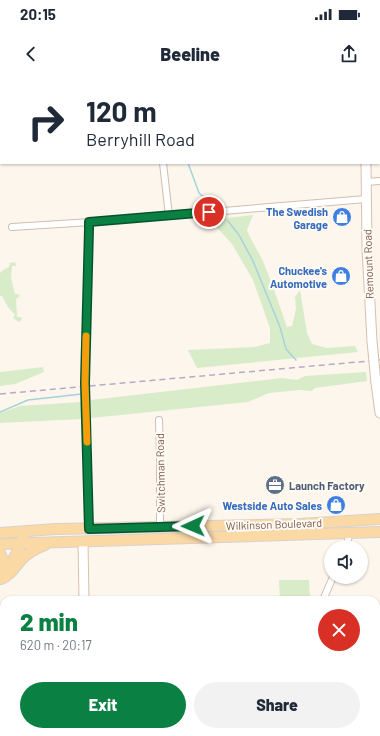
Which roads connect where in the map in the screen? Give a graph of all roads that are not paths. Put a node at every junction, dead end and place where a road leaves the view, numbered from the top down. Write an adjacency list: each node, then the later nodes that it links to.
1 (163, 164): 6 (street)
2 (366, 164): 4 (main road, Remount Road)
3 (380, 181): 4 (street)
4 (366, 182): 5 (main road, Remount Road)
5 (366, 199): 6 (street); 9 (main road, Remount Road, bridge)
6 (169, 216): 7 (street)
7 (89, 222): 8 (street); 13 (street)
8 (12, 227)
9 (380, 413)
10 (159, 420): 12 (street, Switchman Road)
11 (380, 519): 12 (main road, Wilkinson Boulevard)
12 (160, 527): 13 (main road, Wilkinson Boulevard)
13 (89, 529): 14 (main road, Wilkinson Boulevard)
14 (23, 531): 16 (main road, Wilkinson Boulevard); 21 (main road)
15 (380, 532): 17 (main road, Wilkinson Boulevard)
16 (0, 533)
17 (349, 534): 18 (street); 20 (main road, Wilkinson Boulevard)
18 (348, 540)
19 (59, 542): 20 (main road, Wilkinson Boulevard); 21 (main road, Wilkinson Boulevard); 24 (main road)
20 (83, 542): 26 (main road)
21 (22, 543): 22 (main road, Wilkinson Boulevard); 24 (main road)
22 (0, 544)
23 (0, 553): 24 (main road)
24 (1, 578)
25 (330, 584): 27 (street)
26 (84, 596)
27 (325, 596)

